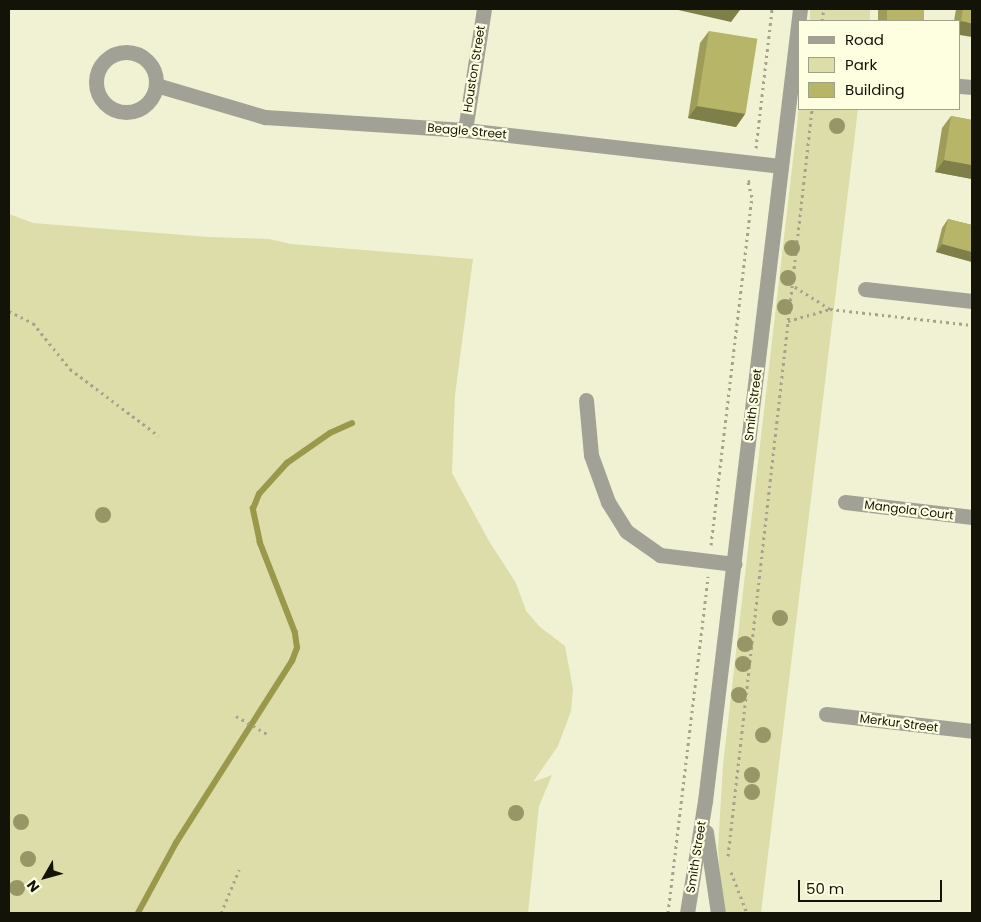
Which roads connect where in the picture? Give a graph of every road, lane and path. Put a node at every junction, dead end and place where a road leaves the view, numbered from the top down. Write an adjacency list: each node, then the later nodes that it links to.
1 (484, 9): 6 (street, Houston Street)
2 (772, 9): 7 (path)
3 (798, 25): 8 (street, Smith Street)
4 (156, 85): 4 (street); 6 (street, Beagle Street)
5 (812, 110): 10 (path)
6 (465, 130): 8 (street, Beagle Street)
7 (755, 154)
8 (780, 166): 22 (street, Smith Street)
9 (753, 171): 21 (path)
10 (792, 285): 13 (path); 15 (path)
11 (865, 289): 12 (street)
12 (972, 301)
13 (830, 309): 15 (path); 16 (path)
14 (9, 311): 18 (path)
15 (788, 321): 29 (path)
16 (972, 325)
17 (586, 400): 22 (street)
18 (159, 436)
19 (845, 502): 20 (street, Mangola Court)
20 (972, 517)
21 (710, 550)
22 (734, 564): 28 (street, Smith Street)
23 (708, 570): 33 (path)
24 (826, 714): 26 (street, Merkur Street)
25 (238, 717): 27 (path)
26 (972, 732)
27 (269, 735)
28 (705, 801): 34 (street, Smith Street); 35 (street, Smith Street)
29 (728, 862)
30 (239, 870): 32 (path)
31 (730, 870): 36 (path)
32 (220, 913)
33 (668, 913)
34 (687, 913)
35 (718, 913)
36 (747, 913)

